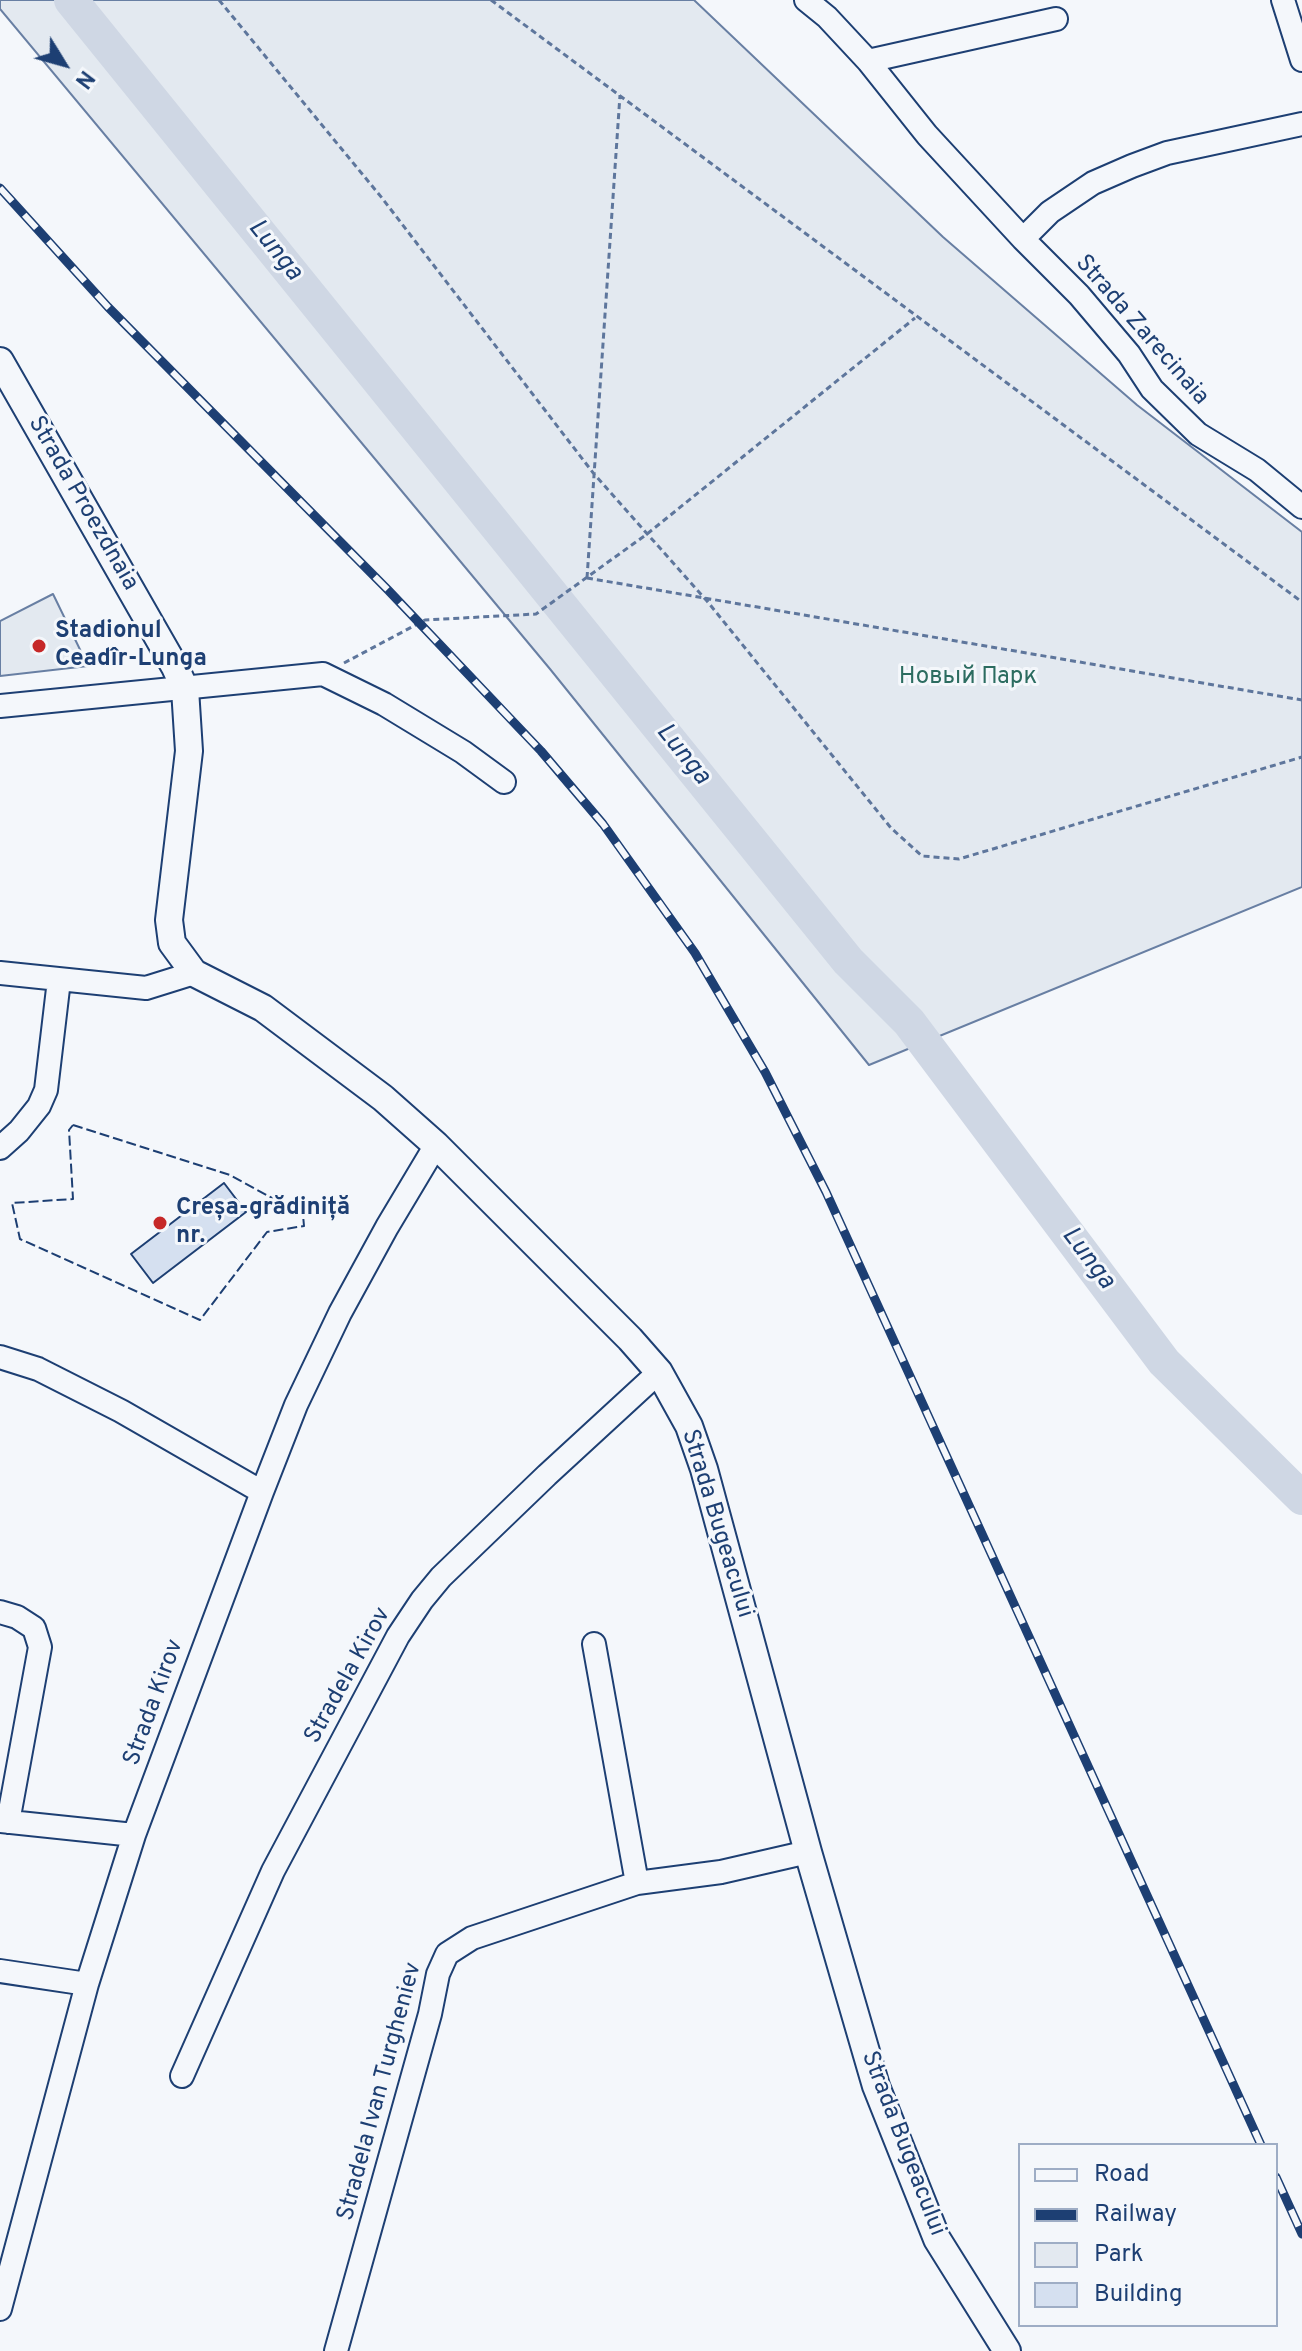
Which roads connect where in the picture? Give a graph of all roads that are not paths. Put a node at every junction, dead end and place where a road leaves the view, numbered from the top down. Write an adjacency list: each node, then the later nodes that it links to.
1 (806, 0): 5 (street, Strada Zarecinaia)
2 (1283, 0): 4 (street)
3 (1056, 19): 5 (street)
4 (1302, 60)
5 (868, 61): 7 (street, Strada Zarecinaia)
6 (1302, 124): 7 (street)
7 (1023, 239): 9 (street, Strada Zarecinaia)
8 (0, 361): 10 (main road, Strada Proezdnaia)
9 (1302, 507)
10 (185, 689): 11 (street); 12 (street); 14 (main road, Strada Proezdnaia)
11 (0, 706)
12 (504, 782)
13 (0, 973): 15 (street)
14 (194, 973): 15 (street); 16 (main road, Strada Bugeacului)
15 (59, 980): 17 (street)
16 (436, 1145): 19 (main road, Strada Bugeacului); 20 (street, Strada Kirov)
17 (0, 1148)
18 (0, 1357): 20 (street)
19 (659, 1372): 25 (main road, Strada Bugeacului); 29 (street, Stradela Kirov)
20 (262, 1492): 24 (street, Strada Kirov)
21 (0, 1612): 23 (street)
22 (594, 1644): 26 (street)
23 (4, 1822): 24 (street)
24 (134, 1835): 28 (street, Strada Kirov)
25 (808, 1852): 26 (street, Stradela Ivan Turgheniev); 32 (main road, Strada Bugeacului)
26 (637, 1883): 31 (street, Stradela Ivan Turgheniev)
27 (0, 1971): 28 (street)
28 (87, 1984): 30 (street, Strada Kirov)
29 (182, 2076)
30 (0, 2309)
31 (336, 2351)
32 (1007, 2351)

